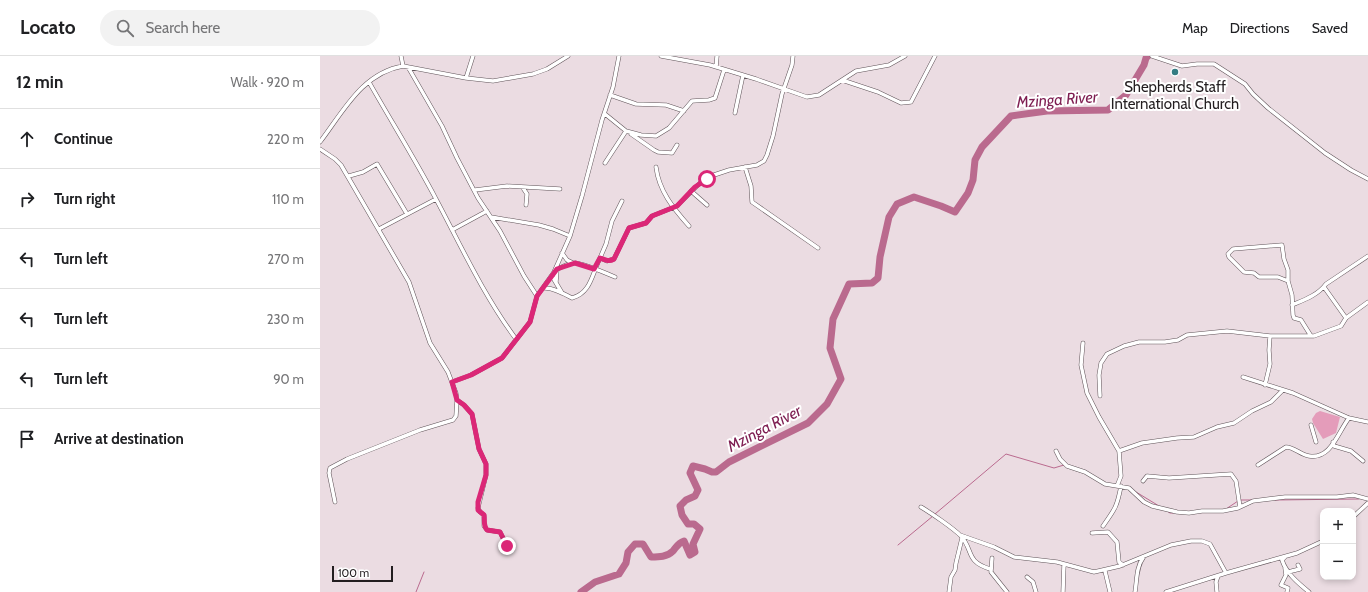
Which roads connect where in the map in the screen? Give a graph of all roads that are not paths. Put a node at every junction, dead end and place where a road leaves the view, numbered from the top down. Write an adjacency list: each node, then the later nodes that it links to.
1 (401, 56): 11 (street)
2 (473, 56): 16 (street)
3 (568, 56): 16 (street)
4 (619, 56): 20 (street)
5 (660, 56): 13 (street)
6 (717, 56): 13 (street)
7 (793, 56): 19 (street)
8 (905, 56): 17 (street)
9 (935, 56): 17 (street)
10 (1152, 56): 32 (street)
11 (403, 66): 12 (street); 18 (street)
12 (408, 67): 16 (street); 34 (street)
13 (716, 67): 14 (street)
14 (724, 70): 15 (street); 21 (street)
15 (743, 75): 19 (street); 22 (street)
16 (466, 78)
17 (842, 80): 19 (street)
18 (369, 82): 25 (street); 37 (street)
19 (783, 89): 30 (street)
20 (610, 95): 21 (street); 23 (street)
21 (684, 111): 24 (street)
22 (735, 113)
23 (605, 114): 24 (street); 48 (street)
24 (627, 131): 26 (street); 28 (street)
25 (320, 142)
26 (677, 145)
27 (320, 149): 31 (street)
28 (605, 163)
29 (656, 167): 41 (street)
30 (745, 167): 36 (street); 49 (street)
31 (349, 176): 43 (street); 46 (street)
32 (1368, 179)
33 (523, 188): 34 (street); 35 (street); 39 (street)
34 (475, 190): 42 (street)
35 (560, 190)
36 (691, 191): 40 (street); 41 (street)
37 (436, 199): 43 (street); 47 (street)
38 (622, 201): 52 (street)
39 (526, 205)
40 (706, 205)
41 (673, 208): 45 (street); 52 (street)
42 (487, 211): 44 (street); 47 (street)
43 (407, 214): 46 (street)
44 (491, 217): 48 (street); 63 (street)
45 (688, 226)
46 (379, 229): 72 (street)
47 (452, 230): 69 (street)
48 (570, 236): 50 (street)
49 (818, 248)
50 (562, 253): 53 (street); 55 (street)
51 (1368, 256): 60 (street)
52 (600, 258): 54 (street)
53 (573, 263): 54 (street); 55 (street)
54 (594, 269): 57 (street); 62 (street)
55 (556, 270): 56 (street); 59 (street)
56 (552, 276): 59 (street); 61 (street)
57 (615, 277)
58 (1288, 281): 58 (street); 65 (street)
59 (556, 282): 62 (street)
60 (1324, 287): 65 (street); 66 (street)
61 (543, 288): 62 (street); 63 (street)
62 (562, 293)
63 (537, 296): 69 (street)
64 (1368, 302): 66 (street)
65 (1292, 305): 68 (street)
66 (1346, 318): 68 (street)
67 (1270, 336): 68 (street); 73 (street); 75 (street)
68 (1311, 336)
69 (516, 339): 72 (street)
70 (1083, 343): 83 (street)
71 (1243, 377): 73 (street)
72 (452, 382): 76 (street)
73 (1265, 385): 74 (street)
74 (1283, 390): 77 (street); 83 (street)
75 (1100, 396)
76 (457, 400): 89 (street); 98 (street)
77 (1349, 418): 78 (street); 81 (street)
78 (1368, 422)
79 (1311, 425): 80 (street)
80 (1316, 442)
81 (1333, 442): 84 (street); 85 (street)
82 (1056, 451): 87 (street)
83 (1119, 451): 87 (street)
84 (1363, 461)
85 (1258, 465)
86 (1143, 481): 92 (street)
87 (1119, 486): 92 (street); 94 (street)
88 (1368, 499): 92 (street)
89 (335, 502)
90 (1368, 503): 93 (street)
91 (921, 507): 96 (street)
92 (1240, 507)
93 (1356, 513)
94 (1103, 526)
95 (1092, 533): 103 (street)
96 (961, 536): 102 (street); 106 (street); 112 (street)
97 (1320, 542): 99 (street)
98 (507, 546)
99 (1285, 556): 105 (street); 109 (street)
100 (1143, 557): 103 (street); 109 (street); 117 (street)
101 (992, 558): 106 (street)
102 (1064, 564): 107 (street); 115 (street)
103 (1123, 565): 107 (street)
104 (1298, 565): 108 (street)
105 (1284, 567): 108 (street); 120 (street)
106 (990, 569): 113 (street)
107 (1105, 571): 116 (street)
108 (1288, 572): 121 (street)
109 (1226, 573): 110 (street)
110 (1218, 576): 118 (street); 119 (street)
111 (1027, 577): 114 (street)
112 (949, 592)
113 (1007, 592)
114 (1036, 592)
115 (1064, 592)
116 (1110, 592)
117 (1135, 592)
118 (1166, 592)
119 (1217, 592)
120 (1287, 592)
121 (1309, 592)

